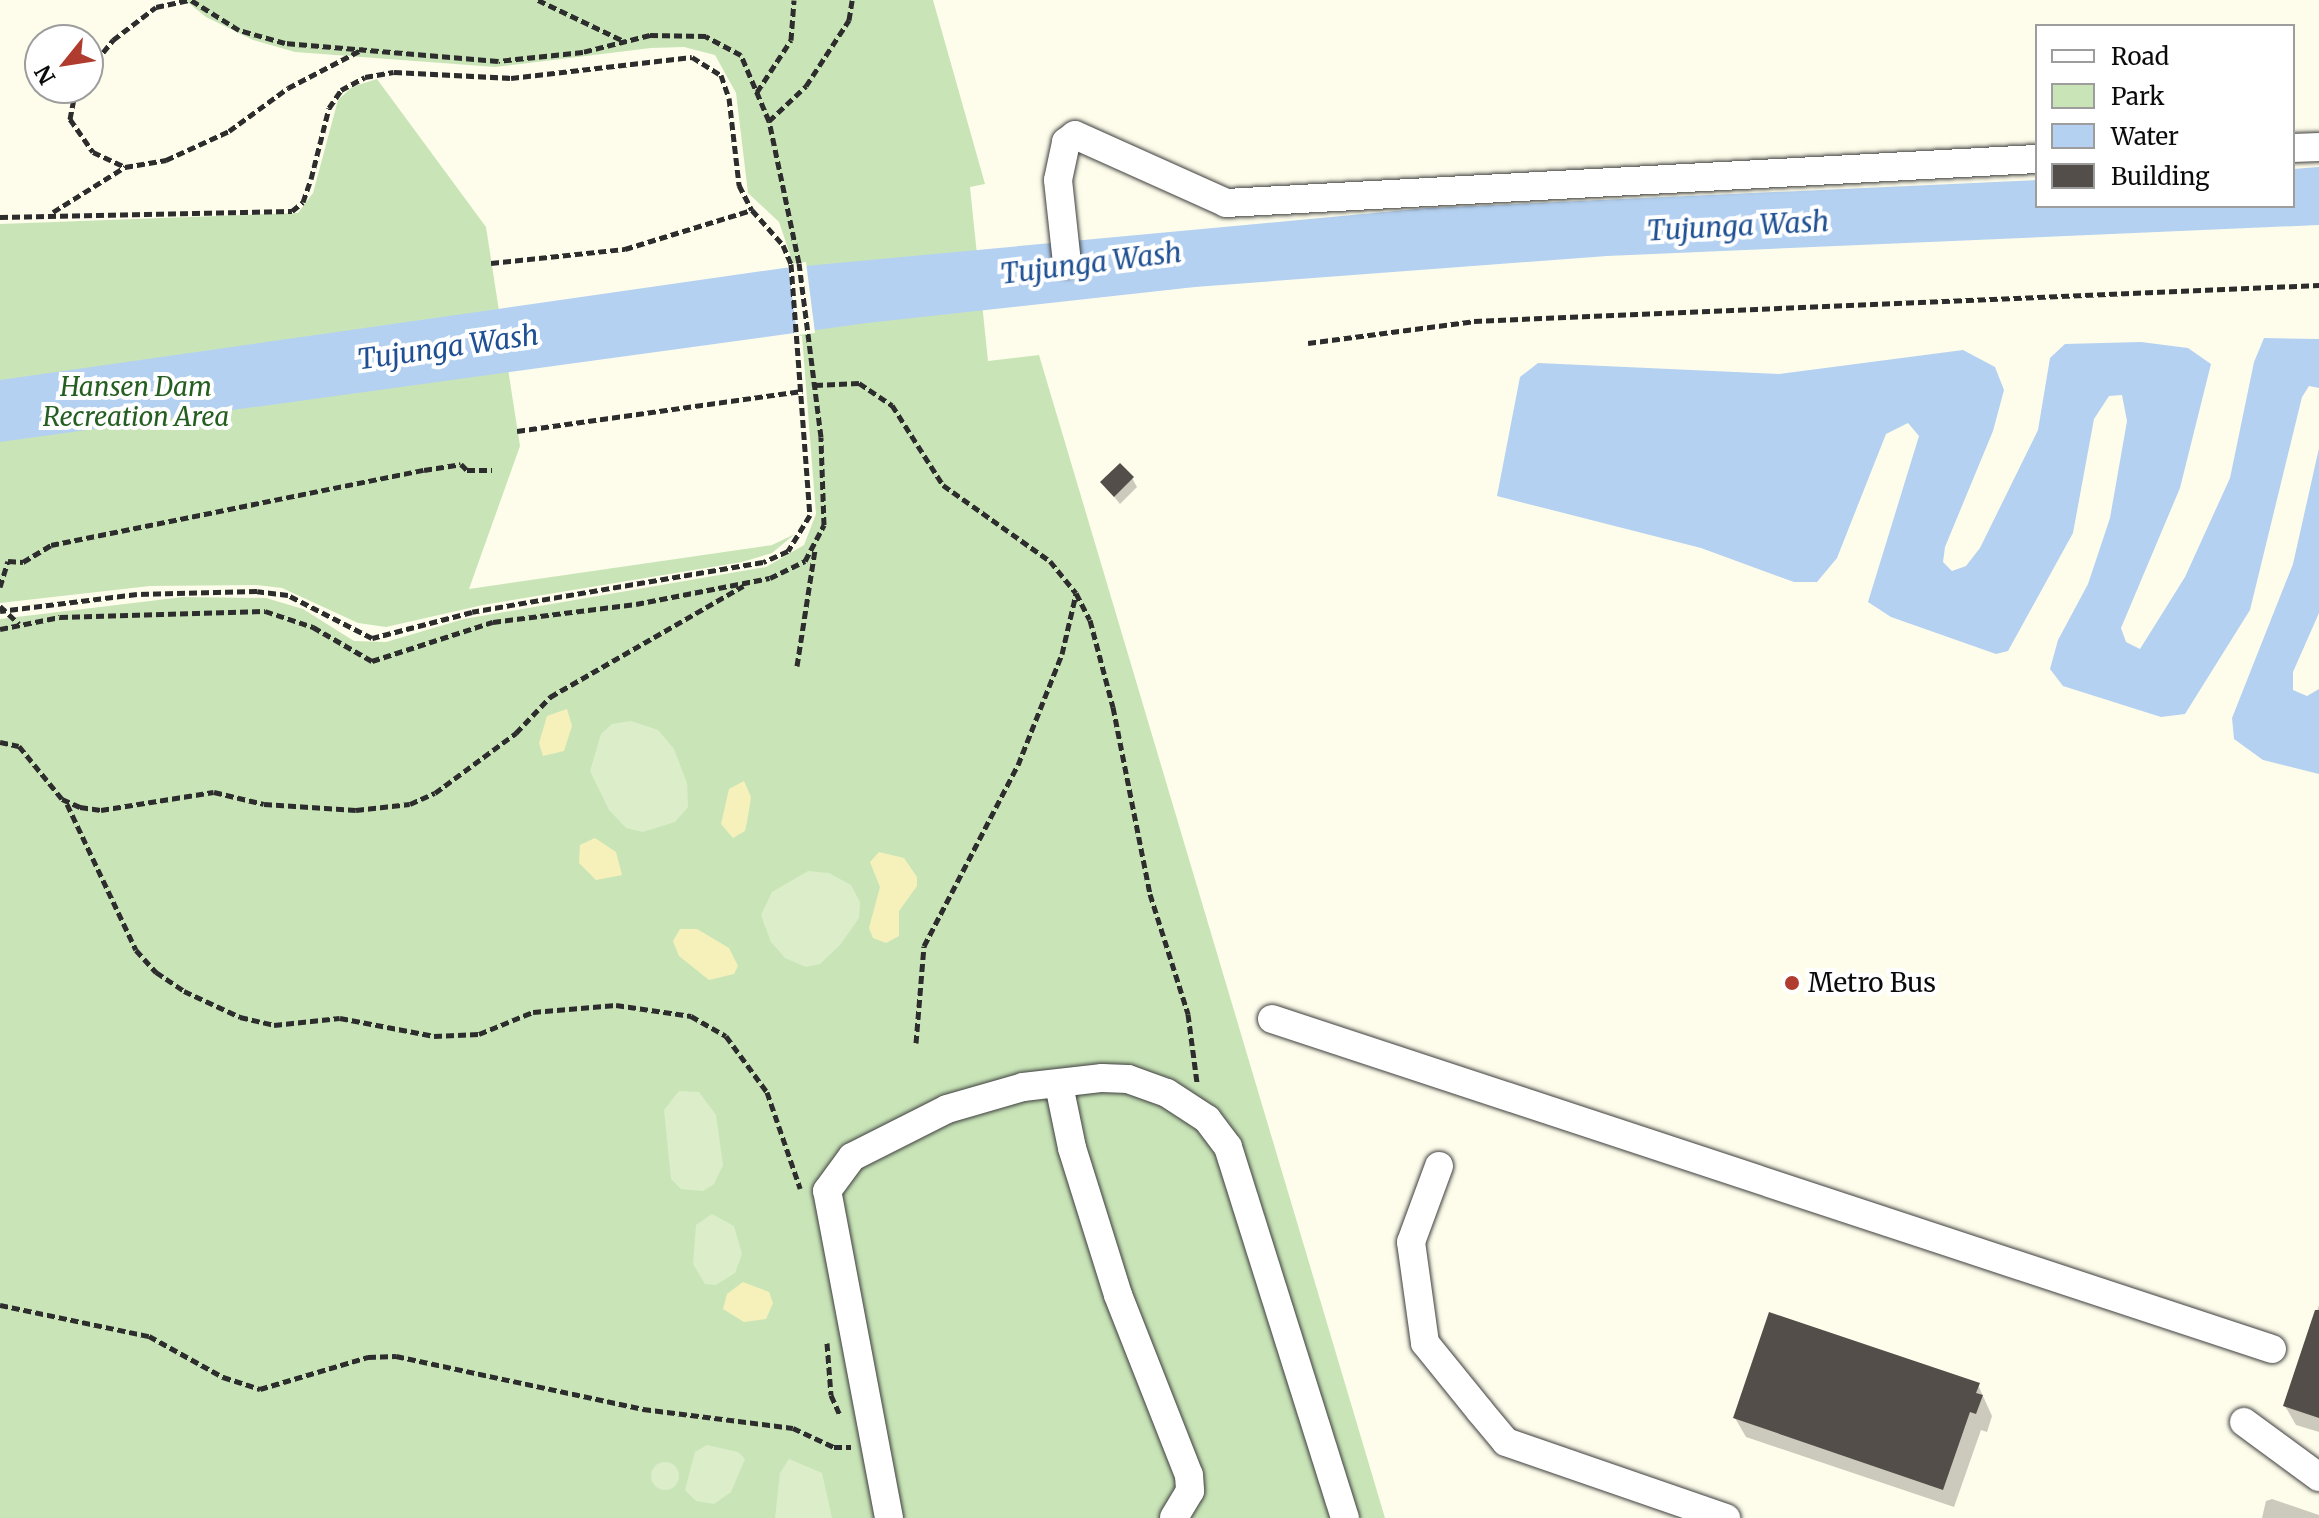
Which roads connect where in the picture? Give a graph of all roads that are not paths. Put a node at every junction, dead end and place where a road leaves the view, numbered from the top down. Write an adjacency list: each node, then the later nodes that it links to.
1 (2319, 147): 2 (street)
2 (2295, 148)
3 (2035, 159): 4 (street)
4 (1067, 263)
5 (1272, 1019): 8 (street)
6 (1059, 1085): 11 (street); 12 (street); 13 (street)
7 (1439, 1166): 14 (street)
8 (2272, 1349)
9 (2244, 1422): 10 (street)
10 (2319, 1477)
11 (889, 1518)
12 (1174, 1518)
13 (1345, 1518)
14 (1726, 1518)

